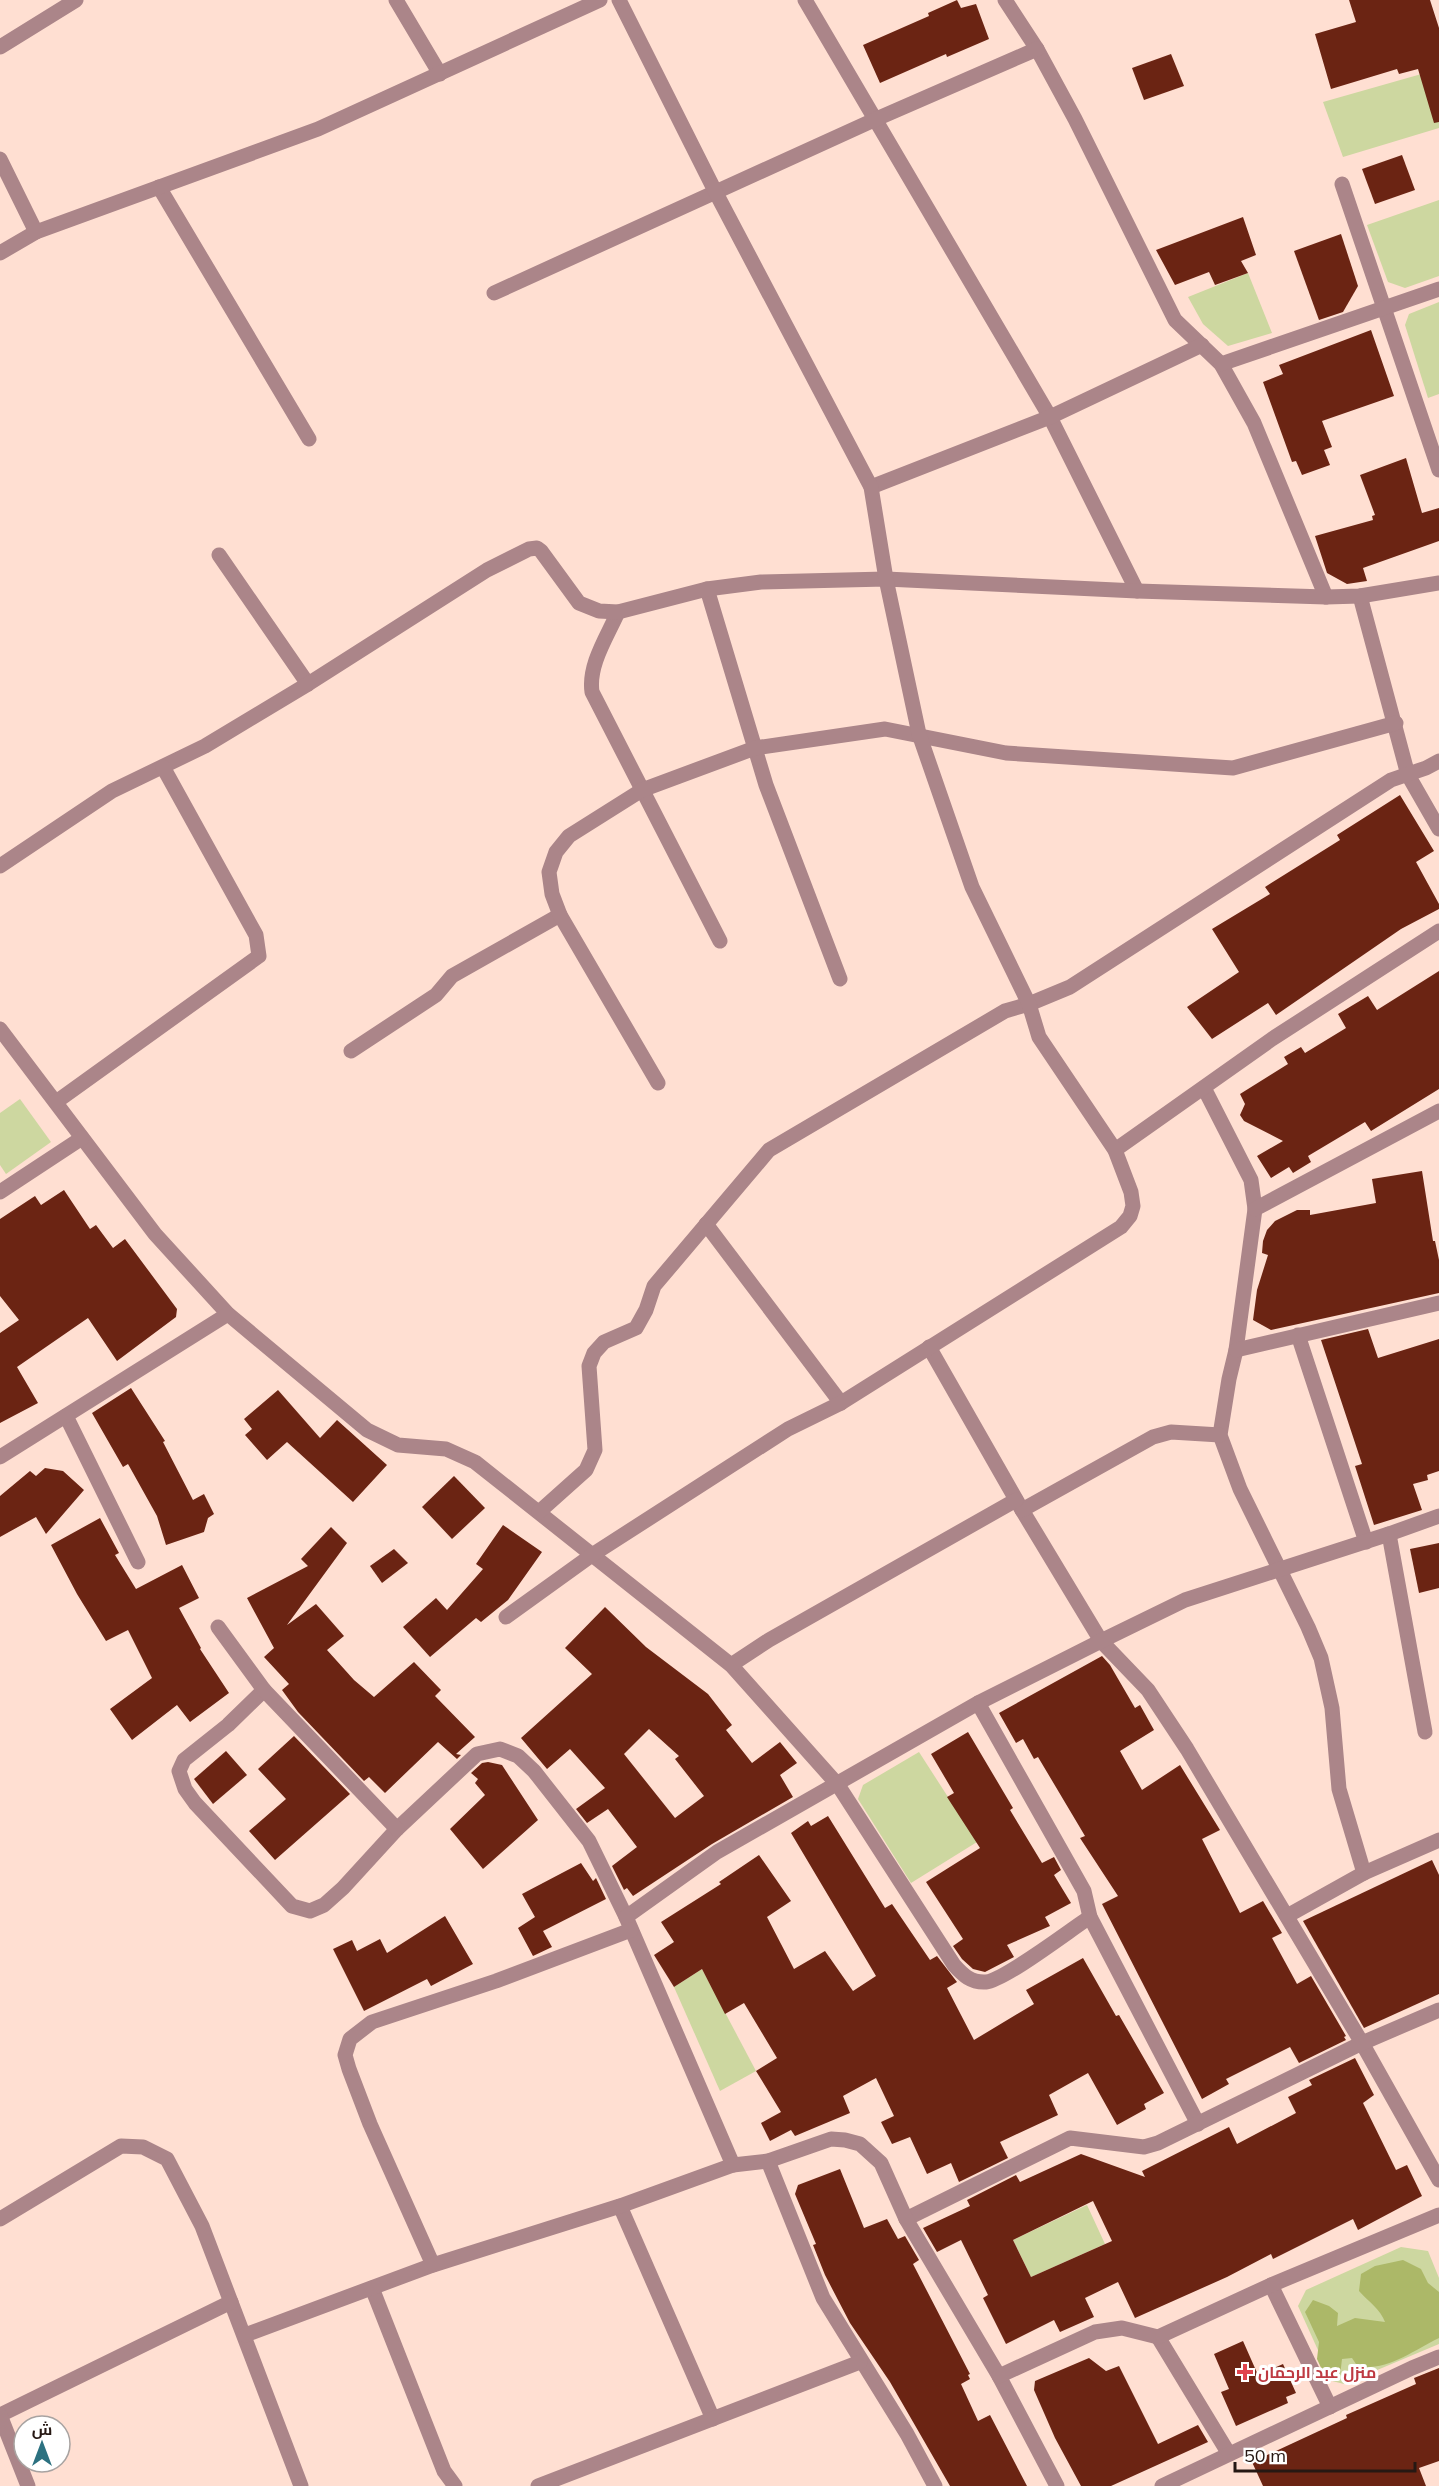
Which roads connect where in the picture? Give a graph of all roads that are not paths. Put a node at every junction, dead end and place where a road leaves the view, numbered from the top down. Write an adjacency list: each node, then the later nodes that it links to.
1 (76, 0): 7 (street)
2 (396, 0): 9 (street)
3 (600, 0): 9 (street)
4 (619, 0): 14 (street)
5 (805, 0): 10 (street)
6 (1005, 0): 8 (street)
7 (0, 47)
8 (1037, 49): 10 (street); 20 (street)
9 (440, 74): 13 (street)
10 (874, 120): 14 (street); 22 (street)
11 (0, 159): 15 (street)
12 (1342, 184): 19 (street)
13 (159, 187): 15 (street); 23 (street)
14 (716, 193): 18 (street); 25 (street)
15 (36, 232): 16 (street)
16 (0, 253)
17 (1439, 289): 19 (street)
18 (494, 293)
19 (1384, 308): 21 (street); 24 (street)
20 (1202, 345): 21 (street); 22 (street)
21 (1221, 364): 32 (street)
22 (1050, 417): 25 (street); 30 (street)
23 (309, 440)
24 (1439, 470)
25 (871, 487): 27 (street)
26 (219, 555): 34 (street)
27 (886, 579): 29 (street); 30 (street); 36 (street)
28 (1439, 582): 31 (street)
29 (707, 589): 33 (street); 37 (street)
30 (1137, 591): 32 (street)
31 (1360, 596): 32 (street); 35 (street)
32 (1326, 597)
33 (618, 612): 34 (street); 41 (street)
34 (308, 684): 39 (street)
35 (1396, 723): 36 (street); 40 (street)
36 (918, 734): 37 (street); 48 (street)
37 (755, 748): 41 (street); 47 (street)
38 (1439, 761): 40 (street)
39 (163, 767): 43 (street); 53 (street)
40 (1408, 775): 42 (street); 48 (street)
41 (642, 790): 44 (street); 46 (street)
42 (1439, 829)
43 (0, 866)
44 (560, 915): 50 (street); 51 (street)
45 (1439, 931): 52 (street)
46 (720, 941)
47 (840, 979)
48 (1029, 1004): 56 (street); 59 (street)
49 (0, 1029): 53 (street)
50 (351, 1050)
51 (658, 1083)
52 (1203, 1088): 56 (street); 58 (street)
53 (56, 1102): 55 (street)
54 (1439, 1111): 58 (street)
55 (82, 1138): 57 (street); 61 (street)
56 (1115, 1150): 63 (street)
57 (0, 1192)
58 (1256, 1209): 64 (street)
59 (706, 1224): 65 (street); 70 (street)
60 (1439, 1303): 62 (street)
61 (228, 1314): 66 (street); 70 (street)
62 (1298, 1335): 64 (street); 73 (street)
63 (929, 1347): 65 (street); 69 (street)
64 (1236, 1350): 67 (street)
65 (841, 1403): 74 (street)
66 (66, 1416): 68 (street); 75 (street)
67 (1220, 1435): 69 (street); 76 (street)
68 (0, 1457)
69 (1019, 1505): 79 (street); 80 (street)
70 (539, 1512): 74 (street)
71 (1439, 1516): 72 (street)
72 (1389, 1534): 73 (street); 83 (street)
73 (1366, 1542): 76 (street)
74 (592, 1555): 77 (street); 80 (street)
75 (138, 1562)
76 (1280, 1568): 79 (street); 87 (street)
77 (506, 1617)
78 (218, 1627): 81 (street)
79 (1101, 1641): 82 (street); 88 (street)
80 (731, 1665): 84 (street)
81 (264, 1690): 85 (street); 85 (street)
82 (978, 1703): 84 (street); 89 (street)
83 (1425, 1732)
84 (838, 1785): 89 (street); 90 (street)
85 (397, 1829): 90 (street)
86 (1439, 1840): 87 (street)
87 (1364, 1873): 88 (street)
88 (1287, 1916): 92 (street)
89 (1090, 1917): 93 (street)
90 (628, 1923): 95 (street); 101 (street)
91 (1439, 2010): 92 (street)
92 (1362, 2043): 93 (street); 96 (street)
93 (1198, 2124): 100 (street)
94 (768, 2161): 95 (street); 100 (street); 108 (street)
95 (733, 2165): 97 (street)
96 (1439, 2180)
97 (620, 2206): 101 (street); 112 (street)
98 (1439, 2215): 102 (street)
99 (0, 2219): 104 (street)
100 (906, 2219): 109 (street)
101 (432, 2265): 103 (street)
102 (1271, 2285): 106 (street); 110 (street)
103 (372, 2288): 105 (street); 116 (street)
104 (231, 2302): 105 (street); 111 (street)
105 (245, 2335): 115 (street)
106 (1158, 2337): 109 (street); 113 (street)
107 (1439, 2357): 110 (street)
108 (861, 2362): 112 (street); 118 (street)
109 (999, 2376): 119 (street)
110 (1330, 2407): 113 (street)
111 (0, 2415): 114 (street)
112 (713, 2419): 117 (street)
113 (1228, 2454): 120 (street)
114 (28, 2486)
115 (301, 2486)
116 (455, 2486)
117 (538, 2486)
118 (935, 2486)
119 (1057, 2486)
120 (1162, 2486)

